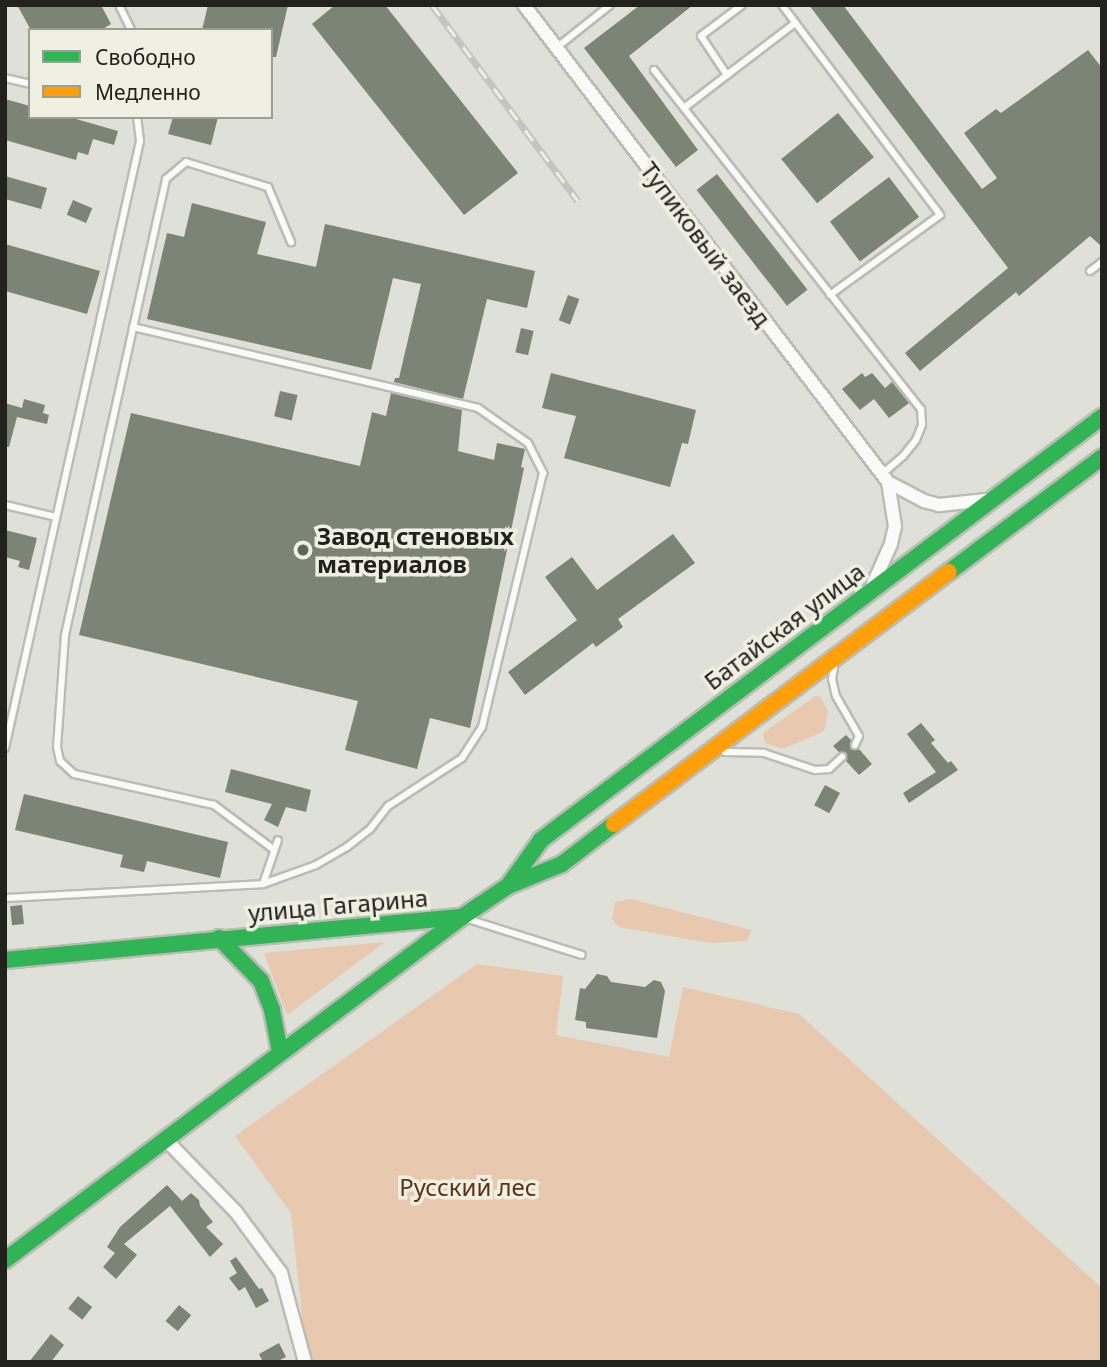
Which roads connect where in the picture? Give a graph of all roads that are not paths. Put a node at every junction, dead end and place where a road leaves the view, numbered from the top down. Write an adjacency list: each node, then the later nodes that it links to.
1 (119, 5): 7 (lane)
2 (524, 5): 8 (street, Тупиковый заезд)
3 (610, 5): 8 (lane)
4 (742, 5): 10 (lane)
5 (782, 5): 6 (lane)
6 (795, 23): 10 (lane); 18 (lane)
7 (130, 28)
8 (556, 48): 22 (street, Тупиковый заезд)
9 (654, 70): 13 (lane)
10 (727, 75): 13 (lane)
11 (5, 78): 12 (lane)
12 (28, 84)
13 (684, 108): 18 (lane)
14 (137, 119): 25 (lane)
15 (291, 242): 19 (lane)
16 (1102, 262): 17 (lane)
17 (1090, 271)
18 (830, 295): 22 (lane)
19 (133, 327): 33 (lane); 34 (lane)
20 (1102, 417): 23 (main road, Батайская улица)
21 (1102, 457): 27 (main road, Батайская улица)
22 (885, 478): 23 (street); 26 (street)
23 (992, 499): 26 (main road, Батайская улица)
24 (5, 505): 25 (lane)
25 (56, 517): 29 (lane)
26 (871, 590): 35 (main road, Батайская улица)
27 (837, 654): 28 (lane); 31 (main road, Батайская улица)
28 (855, 745)
29 (5, 748)
30 (842, 757): 31 (lane)
31 (693, 763): 35 (main road, Батайская улица)
32 (278, 840): 33 (lane)
33 (273, 849): 34 (lane)
34 (263, 884): 36 (lane)
35 (508, 886): 37 (main road, Батайская улица)
36 (5, 898)
37 (462, 917): 38 (main road, улица Гагарина); 39 (lane); 41 (main road, Батайская улица)
38 (219, 938): 40 (main road, улица Гагарина); 41 (main road, улица Гагарина)
39 (582, 956)
40 (5, 960)
41 (280, 1052): 42 (main road, Батайская улица)
42 (167, 1141): 43 (main road); 44 (street)
43 (5, 1260)
44 (305, 1362)

